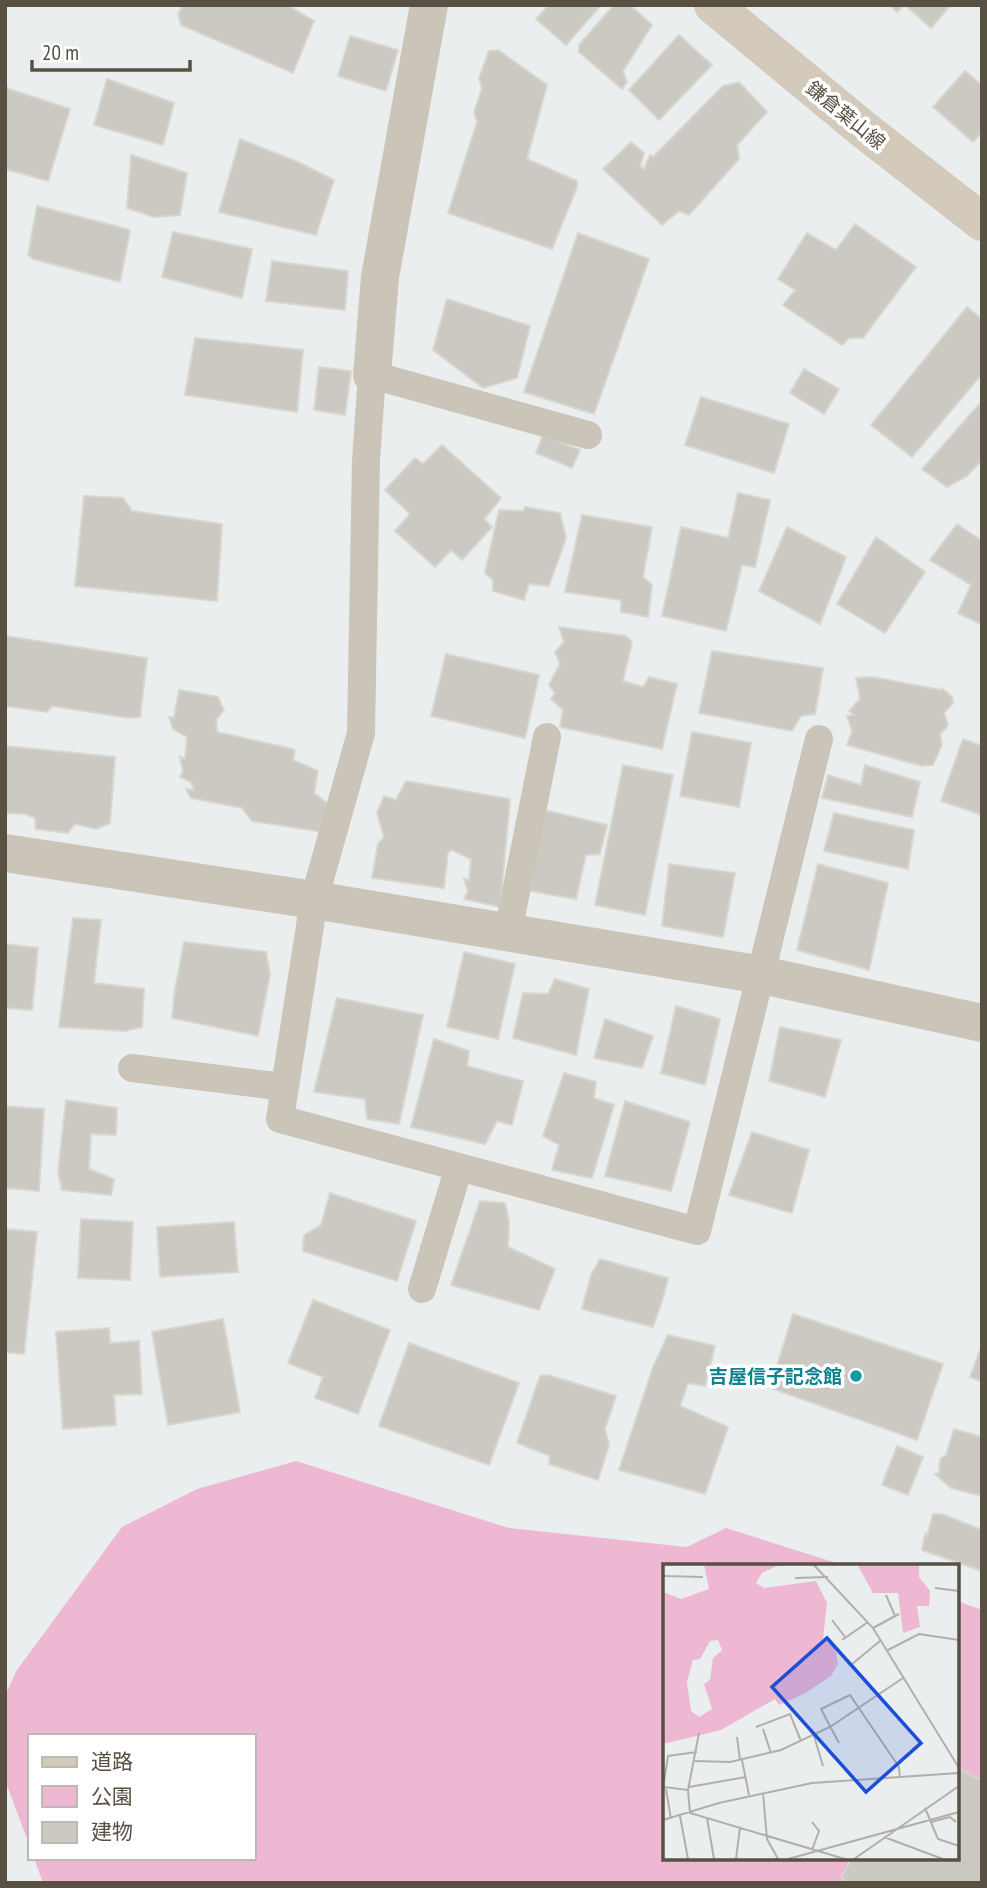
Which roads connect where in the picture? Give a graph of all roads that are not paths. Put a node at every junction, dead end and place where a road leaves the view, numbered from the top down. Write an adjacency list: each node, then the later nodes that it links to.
1 (429, 5): 4 (street)
2 (713, 5): 3 (main road, 鎌倉葉山線)
3 (982, 222)
4 (372, 375): 5 (lane); 9 (lane)
5 (588, 435)
6 (547, 737): 10 (lane)
7 (819, 739): 11 (lane)
8 (5, 853): 9 (street)
9 (314, 900): 10 (street); 14 (lane)
10 (508, 932): 11 (street)
11 (762, 975): 12 (street); 15 (lane)
12 (982, 1023)
13 (132, 1068): 14 (lane)
14 (284, 1087): 15 (lane)
15 (459, 1167): 16 (lane)
16 (422, 1289)

